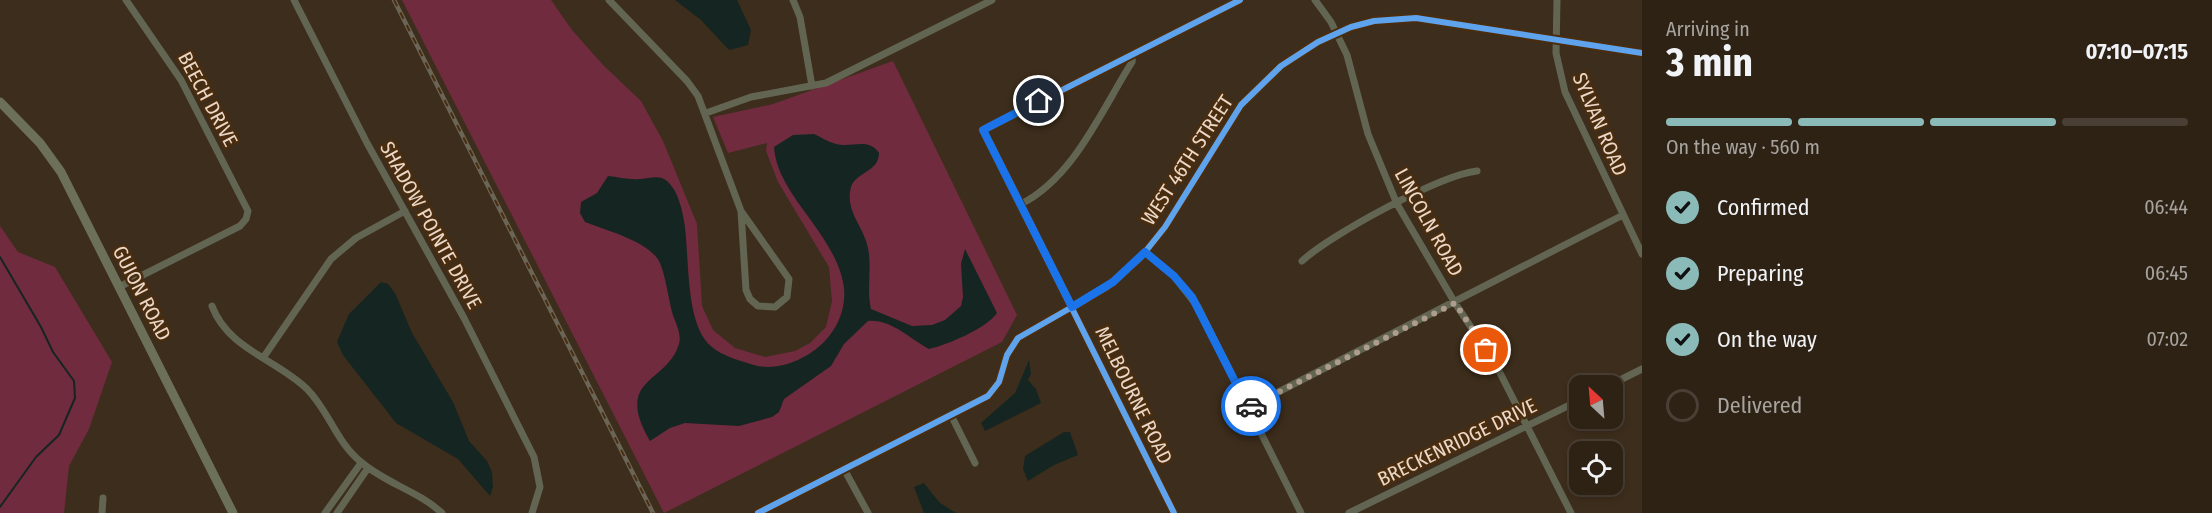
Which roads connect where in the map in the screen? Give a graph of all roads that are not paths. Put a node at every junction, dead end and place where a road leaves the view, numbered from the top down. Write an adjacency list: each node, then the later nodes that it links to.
1 (126, 0): 26 (street, BEECH DRIVE)
2 (294, 0): 20 (street, SHADOW POINTE DRIVE)
3 (609, 0): 16 (street)
4 (793, 0): 14 (street)
5 (992, 0): 9 (street)
6 (1239, 0): 12 (street)
7 (1315, 0): 10 (street, LINCOLN ROAD)
8 (1557, 0): 11 (street, SYLVAN ROAD)
9 (977, 4): 14 (street)
10 (1337, 33): 11 (street, WEST 46TH STREET); 19 (street, LINCOLN ROAD); 23 (street, WEST 46TH STREET)
11 (1556, 41): 13 (street, WEST 46TH STREET); 22 (street, SYLVAN ROAD)
12 (1133, 53): 18 (street); 18 (street, MELBOURNE ROAD)
13 (1642, 53)
14 (812, 86): 16 (street)
15 (0, 102): 26 (street, GUION ROAD)
16 (706, 113): 21 (street)
17 (1477, 171): 19 (street)
18 (1022, 204): 29 (street, MELBOURNE ROAD)
19 (1397, 204): 25 (street); 27 (street, LINCOLN ROAD)
20 (405, 211): 30 (street); 47 (street, SHADOW POINTE DRIVE)
21 (741, 212): 21 (street)
22 (1623, 215): 24 (street, SYLVAN ROAD); 27 (street)
23 (1145, 252): 29 (street, WEST 46TH STREET); 34 (street)
24 (1642, 254)
25 (1302, 261)
26 (119, 287): 43 (street, GUION ROAD)
27 (1455, 303): 34 (street); 36 (street, LINCOLN ROAD)
28 (212, 306): 30 (street)
29 (1072, 307): 35 (street, WEST 46TH STREET); 50 (street, MELBOURNE ROAD)
30 (263, 358): 37 (street)
31 (1642, 369): 32 (street)
32 (1623, 378)
33 (1569, 405): 36 (street, BRECKENRIDGE DRIVE)
34 (1249, 407): 51 (street)
35 (951, 415): 38 (street); 40 (street, WEST 46TH STREET)
36 (1527, 426): 52 (street, BRECKENRIDGE DRIVE); 53 (street, LINCOLN ROAD)
37 (361, 463): 39 (street); 44 (street)
38 (975, 463)
39 (369, 468): 45 (street); 46 (street)
40 (844, 469): 48 (street, WEST 46TH STREET); 49 (street)
41 (103, 498): 42 (street)
42 (102, 513)
43 (233, 513)
44 (325, 513)
45 (337, 513)
46 (442, 513)
47 (532, 513)
48 (758, 513)
49 (868, 513)
50 (1174, 513)
51 (1302, 513)
52 (1349, 513)
53 (1571, 513)

